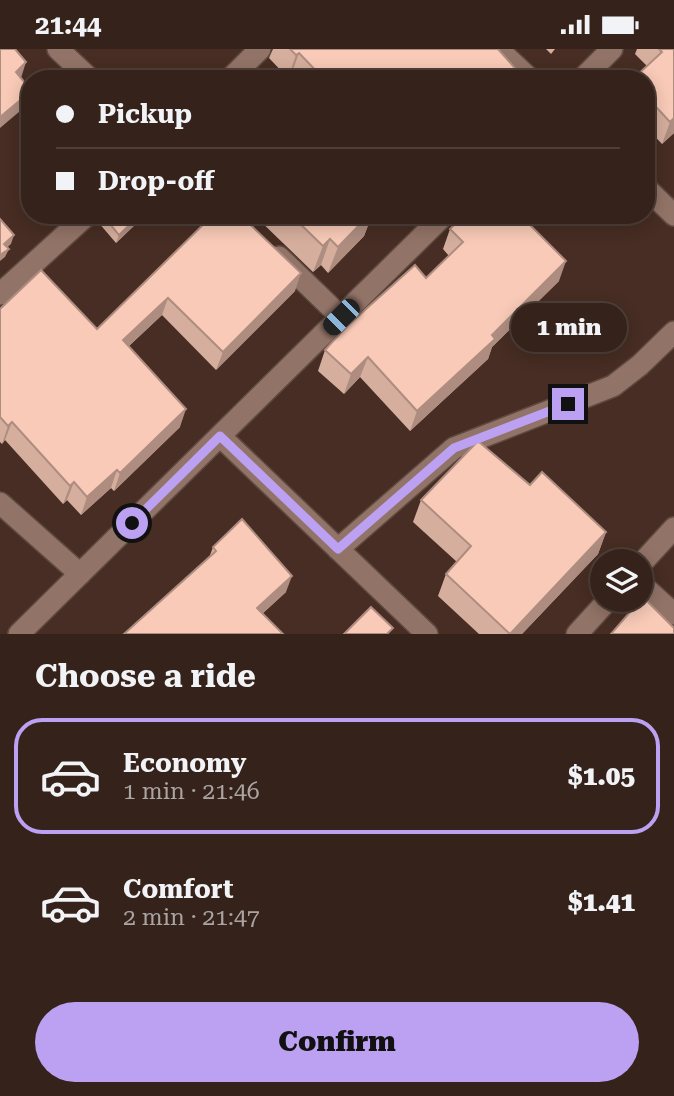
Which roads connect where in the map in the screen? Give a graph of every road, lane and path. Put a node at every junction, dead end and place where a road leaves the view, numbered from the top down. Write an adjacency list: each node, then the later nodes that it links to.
1 (58, 49): 5 (street)
2 (260, 49): 6 (street)
3 (498, 49): 7 (street)
4 (612, 49): 8 (street)
5 (80, 70)
6 (239, 70)
7 (520, 70)
8 (591, 70)
9 (655, 197): 10 (street)
10 (674, 215)
11 (77, 224): 14 (street)
12 (435, 224): 15 (street)
13 (264, 243): 15 (street)
14 (0, 294)
15 (341, 317): 17 (street)
16 (674, 332): 20 (street)
17 (220, 436): 20 (street); 22 (street)
18 (0, 503): 22 (street)
19 (674, 528): 21 (street)
20 (338, 549): 27 (street)
21 (653, 551)
22 (80, 575): 26 (street)
23 (653, 595): 25 (street)
24 (597, 612): 28 (street)
25 (674, 614)
26 (27, 631)
27 (427, 634)
28 (577, 634)

